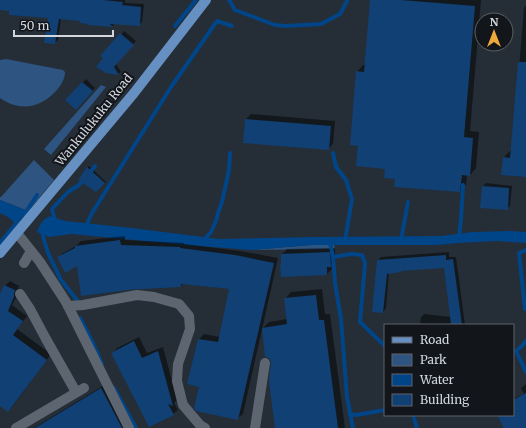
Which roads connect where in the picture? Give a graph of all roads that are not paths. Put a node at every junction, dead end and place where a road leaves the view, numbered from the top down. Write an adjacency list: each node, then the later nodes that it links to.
1 (206, 0): 2 (main road, Wankulukuku Road)
2 (17, 234): 3 (lane); 4 (main road, Wankulukuku Road)
3 (31, 251): 5 (lane); 7 (lane)
4 (0, 254)
5 (24, 263)
6 (20, 294): 10 (lane)
7 (68, 306): 9 (lane); 11 (lane)
8 (265, 363): 12 (lane)
9 (200, 427)
10 (16, 428)
11 (129, 428)
12 (255, 428)

